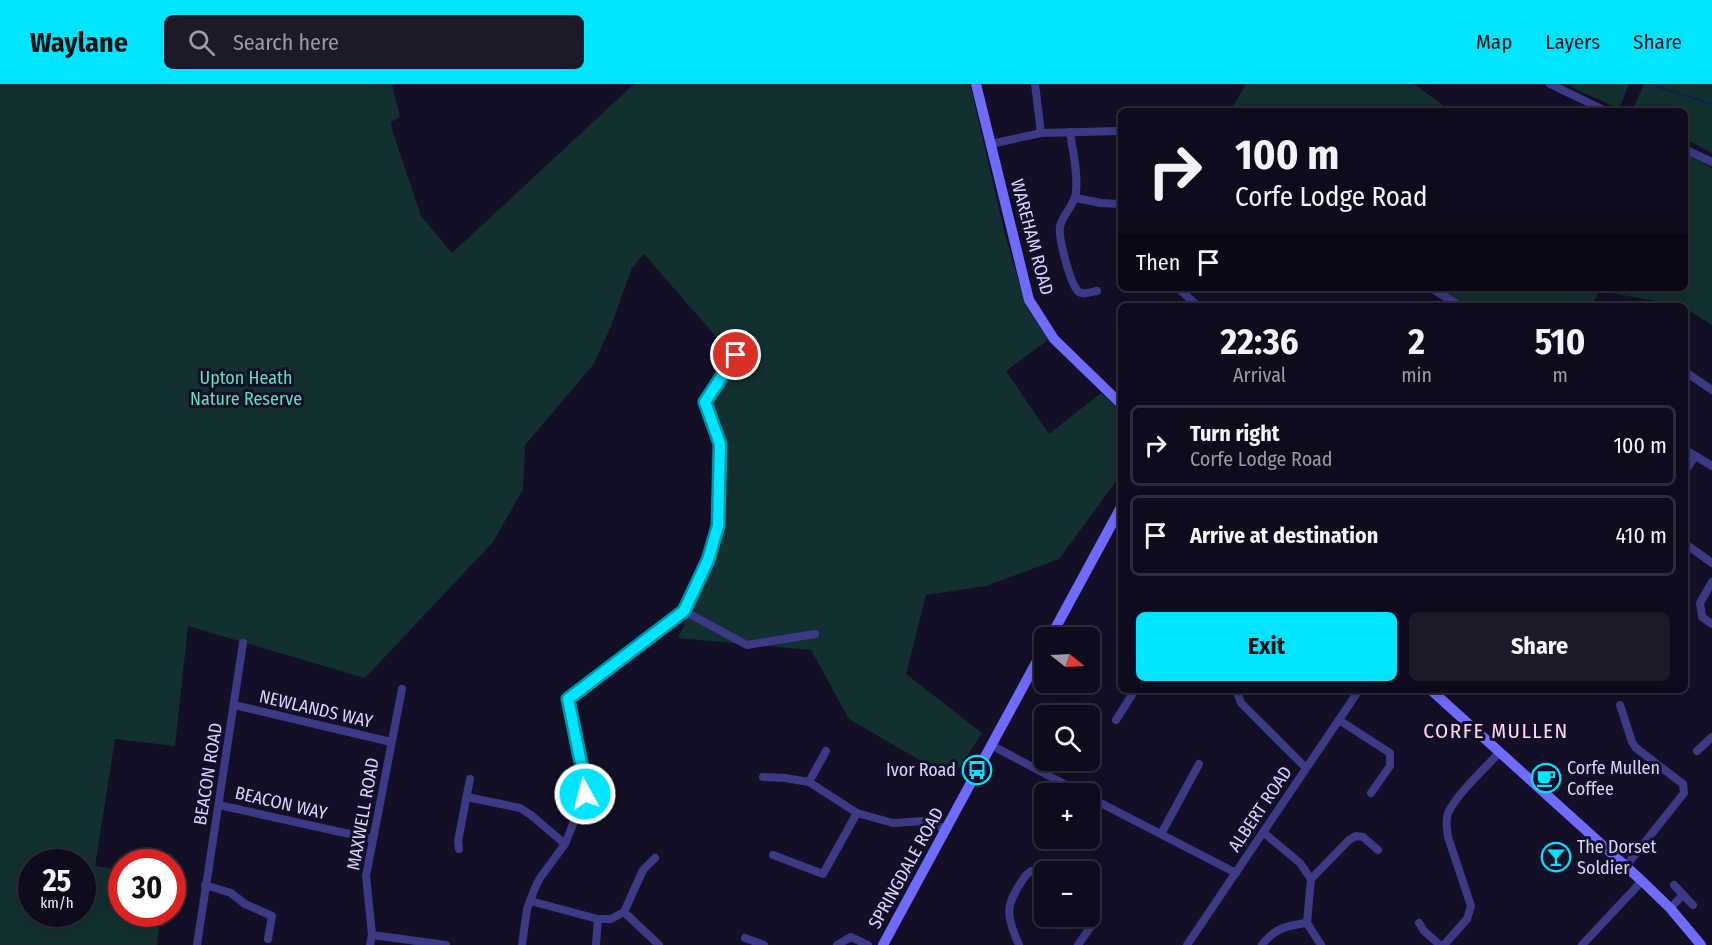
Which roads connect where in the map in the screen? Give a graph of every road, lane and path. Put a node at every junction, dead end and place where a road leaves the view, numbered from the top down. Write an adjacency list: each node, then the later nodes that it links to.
1 (976, 84): 8 (street, WAREHAM ROAD)
2 (1035, 84): 7 (street)
3 (1550, 84): 4 (street)
4 (1600, 108)
5 (1118, 131): 6 (street)
6 (1070, 132): 7 (street); 11 (street)
7 (1041, 134): 8 (street)
8 (991, 144): 21 (street, WAREHAM ROAD)
9 (1688, 151): 10 (street)
10 (1712, 162)
11 (1076, 198): 12 (street); 13 (street)
12 (1118, 204)
13 (1097, 291)
14 (1181, 291): 16 (street)
15 (1436, 291): 17 (street)
16 (1195, 303)
17 (1455, 303)
18 (736, 355): 30 (street)
19 (1688, 374): 20 (street)
20 (1712, 390)
21 (1118, 401)
22 (1688, 452): 23 (street)
23 (1695, 456): 24 (street); 25 (street)
24 (1712, 466)
25 (1688, 467)
26 (1118, 513): 32 (street)
27 (1688, 546): 28 (street)
28 (1712, 563)
29 (1712, 582): 31 (street)
30 (684, 611): 33 (street); 66 (street)
31 (1712, 624)
32 (1056, 627)
33 (815, 634)
34 (243, 643): 41 (street, BEACON ROAD)
35 (1034, 666): 47 (street, SPRINGDALE ROAD)
36 (402, 689): 46 (street, MAXWELL ROAD)
37 (1133, 693): 43 (street)
38 (1237, 693): 52 (street)
39 (1357, 693): 44 (street, ALBERT ROAD)
40 (1436, 693): 50 (street)
41 (234, 705): 46 (street, NEWLANDS WAY); 60 (street, BEACON ROAD)
42 (1620, 705): 71 (street)
43 (1116, 720)
44 (1339, 720): 52 (street, ALBERT ROAD); 57 (street)
45 (1712, 737): 49 (street)
46 (391, 742): 65 (street, MAXWELL ROAD)
47 (991, 746): 56 (street); 62 (street, SPRINGDALE ROAD)
48 (826, 751): 55 (street)
49 (1697, 751)
50 (1500, 752): 71 (street); 105 (street)
51 (1199, 764): 64 (street)
52 (1306, 768): 63 (street, ALBERT ROAD)
53 (763, 777): 55 (street)
54 (471, 779): 58 (street)
55 (809, 782): 61 (street)
56 (1062, 783)
57 (1371, 793)
58 (467, 797): 66 (street); 67 (street)
59 (1100, 803): 64 (street)
60 (219, 805): 65 (street, BEACON WAY); 76 (street, BEACON ROAD)
61 (857, 813): 62 (street); 69 (street)
62 (946, 829): 99 (street, SPRINGDALE ROAD)
63 (1263, 832): 73 (street, ALBERT ROAD); 74 (street)
64 (1161, 834): 73 (street)
65 (372, 839): 87 (street, MAXWELL ROAD)
66 (565, 844): 79 (street)
67 (459, 849)
68 (1378, 850): 74 (street)
69 (773, 855)
70 (655, 858): 82 (street)
71 (1626, 866): 75 (street)
72 (1034, 872): 100 (street)
73 (1236, 873): 102 (street, ALBERT ROAD)
74 (1311, 879): 84 (street)
75 (1642, 881): 81 (street); 106 (street)
76 (206, 885): 89 (street); 90 (street, BEACON ROAD)
77 (1674, 885): 78 (street)
78 (1683, 895): 80 (street); 81 (street)
79 (530, 901): 83 (street); 93 (street)
80 (1693, 904)
81 (1670, 908): 107 (street)
82 (624, 912): 83 (street); 95 (street)
83 (598, 919): 94 (street)
84 (1307, 923): 103 (street); 104 (street)
85 (1419, 924): 105 (street)
86 (1090, 927): 101 (street)
87 (372, 935): 91 (street, MAXWELL ROAD); 92 (street)
88 (745, 938): 96 (street)
89 (268, 939)
90 (198, 945)
91 (370, 945)
92 (446, 945)
93 (522, 945)
94 (596, 945)
95 (658, 945)
96 (764, 945)
97 (837, 945): 98 (street)
98 (868, 945)
99 (883, 945)
100 (1019, 945)
101 (1078, 945)
102 (1187, 945)
103 (1262, 945)
104 (1321, 945)
105 (1440, 945)
106 (1582, 945)
107 (1701, 945)

